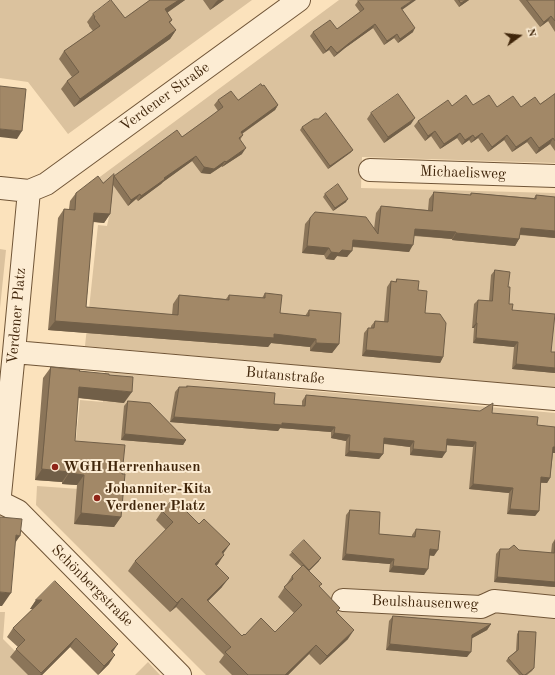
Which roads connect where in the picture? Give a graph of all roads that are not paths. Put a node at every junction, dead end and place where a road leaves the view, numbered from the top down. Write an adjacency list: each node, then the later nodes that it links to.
1 (299, 0): 5 (street, Verdener Straße)
2 (370, 170): 3 (street, Michaelisweg)
3 (555, 176)
4 (0, 188): 5 (street)
5 (29, 191): 6 (street, Verdener Platz)
6 (14, 352): 7 (street, Butanstraße); 8 (street, Verdener Platz)
7 (555, 399)
8 (0, 495)
9 (0, 502): 12 (street, Schönbergstraße)
10 (342, 600): 11 (street, Beulshausenweg)
11 (555, 607)
12 (180, 675)

